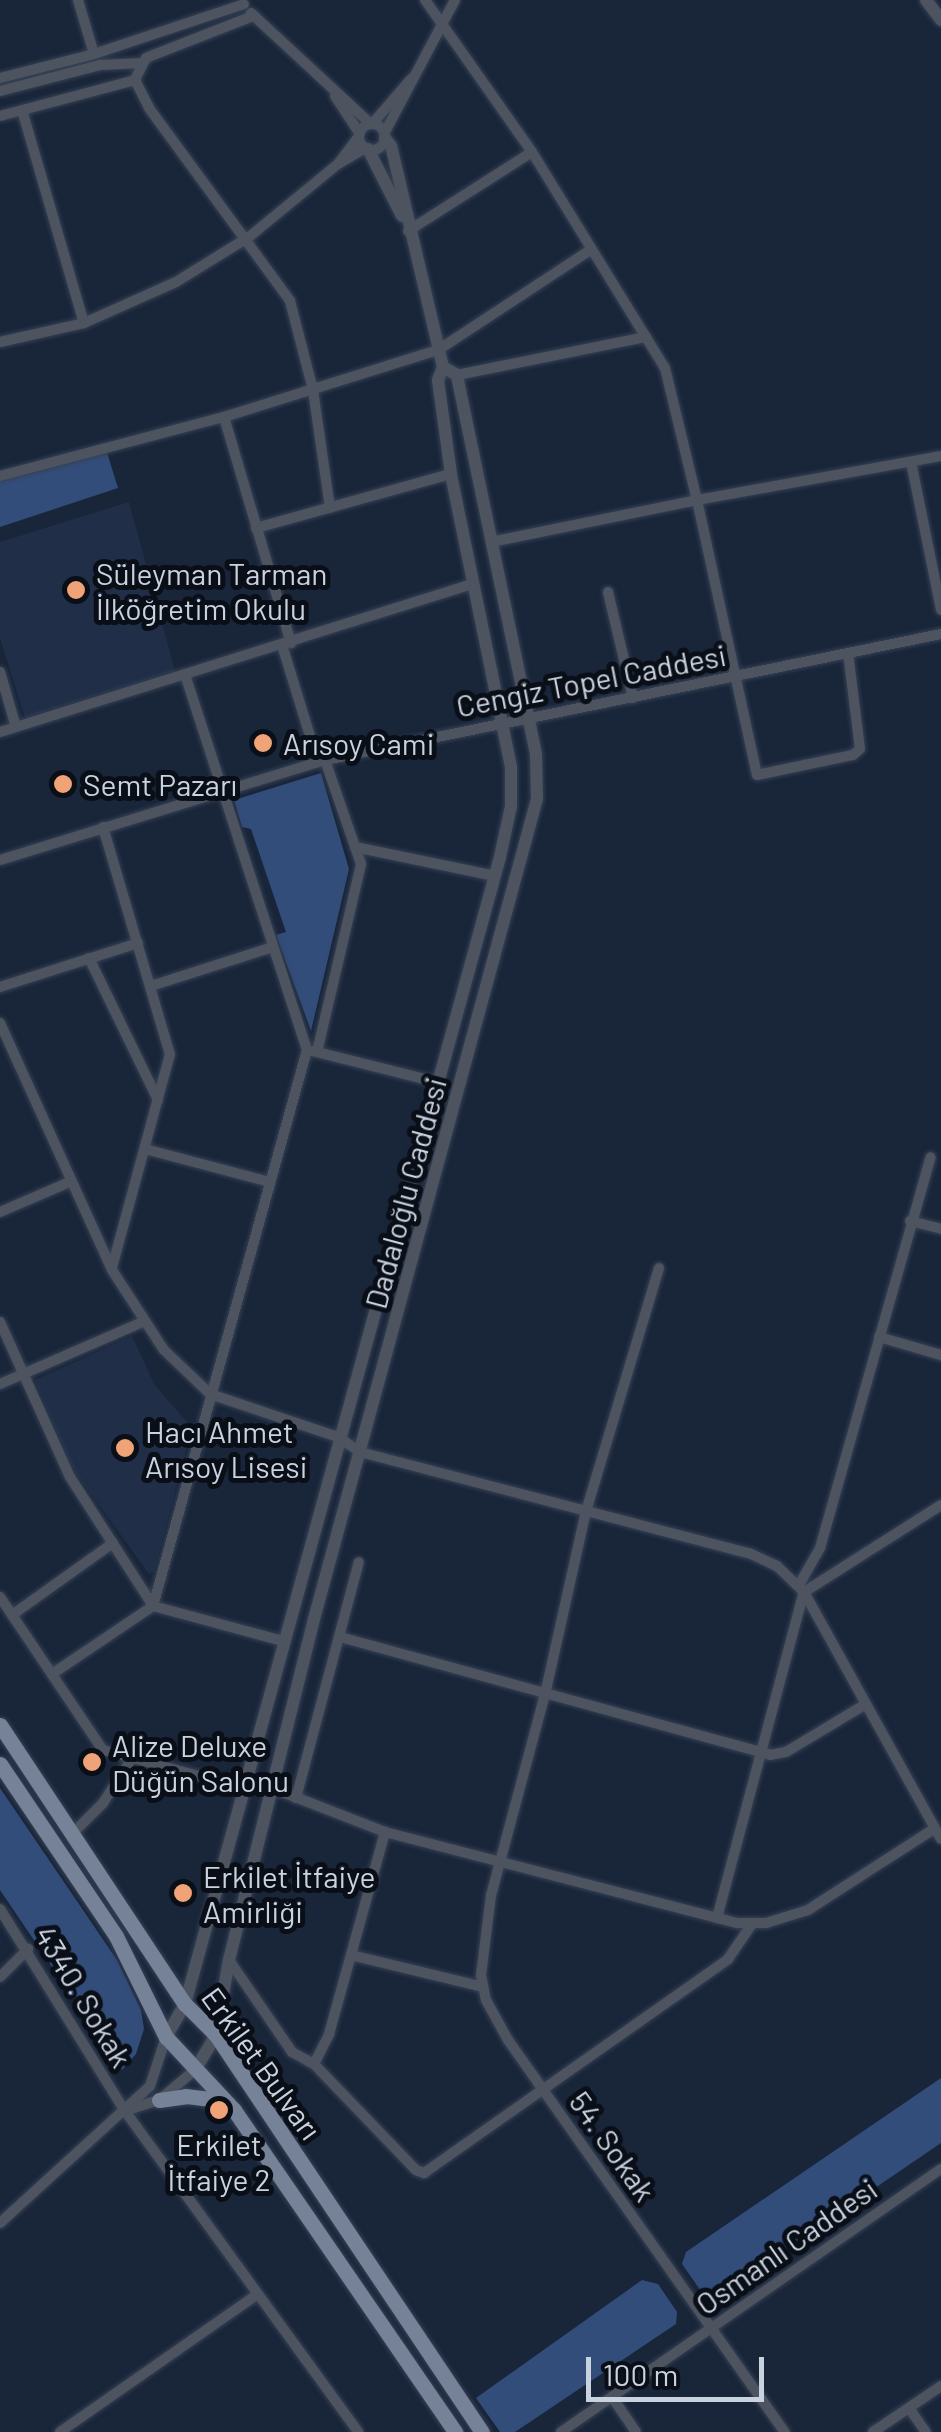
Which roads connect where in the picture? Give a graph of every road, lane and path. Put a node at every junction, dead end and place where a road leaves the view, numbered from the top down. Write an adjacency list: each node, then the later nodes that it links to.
1 (78, 0): 9 (street)
2 (425, 0): 8 (street)
3 (454, 0): 8 (street)
4 (926, 0): 7 (street)
5 (243, 2): 6 (street); 9 (street)
6 (254, 16): 10 (street); 15 (street)
7 (941, 20)
8 (443, 24): 12 (street); 22 (street)
9 (94, 54): 11 (street)
10 (142, 63): 13 (street); 14 (street)
11 (0, 78)
12 (412, 78): 18 (street); 20 (street)
13 (135, 80): 16 (street); 25 (street)
14 (0, 90)
15 (334, 95): 18 (street); 19 (street)
16 (22, 110): 17 (street); 27 (street)
17 (0, 116)
18 (372, 124): 19 (street); 20 (street)
19 (360, 135): 21 (street); 23 (street)
20 (384, 136): 21 (street); 24 (street, Dadaloğlu Caddesi)
21 (367, 149): 23 (street); 24 (street, Dadaloğlu Caddesi)
22 (532, 152): 24 (street); 26 (street)
23 (338, 164): 25 (street)
24 (407, 227): 30 (street, Dadaloğlu Caddesi)
25 (243, 241): 27 (street); 33 (street)
26 (590, 250): 28 (street); 30 (street)
27 (84, 323): 29 (street)
28 (646, 336): 32 (street); 39 (street)
29 (0, 342)
30 (438, 350): 31 (street, Dadaloğlu Caddesi); 33 (street)
31 (443, 367): 32 (street); 37 (street, Dadaloğlu Caddesi)
32 (457, 375): 42 (street, Dadaloğlu Caddesi)
33 (312, 390): 34 (street); 40 (street)
34 (224, 417): 38 (street); 41 (street)
35 (941, 456): 36 (street)
36 (912, 462): 39 (street); 45 (street)
37 (451, 474): 40 (street); 43 (street, Dadaloğlu Caddesi)
38 (0, 476)
39 (697, 500): 42 (street); 51 (street)
40 (330, 508): 41 (street)
41 (256, 528): 47 (street)
42 (491, 542): 53 (street, Dadaloğlu Caddesi)
43 (472, 584): 47 (street); 54 (street, Dadaloğlu Caddesi)
44 (608, 592): 52 (street)
45 (941, 610)
46 (941, 634): 48 (street, Cengiz Topel Caddesi)
47 (286, 644): 50 (street); 57 (street)
48 (848, 653): 51 (street, Cengiz Topel Caddesi); 51 (street)
49 (0, 672): 55 (street)
50 (186, 677): 55 (street); 58 (street)
51 (734, 678): 52 (street, Cengiz Topel Caddesi)
52 (633, 698): 53 (street, Cengiz Topel Caddesi)
53 (528, 717): 54 (street, Cengiz Topel Caddesi); 89 (street, Dadaloğlu Caddesi)
54 (502, 721): 57 (street, Cengiz Topel Caddesi); 62 (street, Dadaloğlu Caddesi)
55 (16, 727): 56 (street)
56 (0, 732)
57 (321, 761): 58 (street, Cengiz Topel Caddesi); 60 (street)
58 (220, 790): 59 (street, Cengiz Topel Caddesi); 64 (street)
59 (103, 827): 61 (street, Cengiz Topel Caddesi); 63 (street)
60 (355, 847): 62 (street); 69 (street)
61 (0, 860)
62 (495, 876): 70 (street, Dadaloğlu Caddesi)
63 (138, 942): 65 (street); 67 (street)
64 (273, 947): 67 (street); 69 (street)
65 (89, 958): 66 (street); 71 (street)
66 (0, 986)
67 (151, 986): 71 (street)
68 (0, 1022): 74 (street)
69 (312, 1051): 70 (street); 75 (street)
70 (436, 1082): 88 (street, Dadaloğlu Caddesi)
71 (158, 1100): 72 (street)
72 (145, 1149): 75 (street); 80 (street)
73 (931, 1156): 77 (street)
74 (72, 1181): 76 (street); 80 (street)
75 (270, 1182): 87 (street)
76 (0, 1212)
77 (910, 1221): 78 (street); 83 (street)
78 (941, 1229)
79 (659, 1268): 91 (street, 54. Sokak)
80 (112, 1270): 81 (street)
81 (145, 1321): 85 (street); 87 (street)
82 (0, 1322): 85 (street)
83 (880, 1338): 84 (street); 94 (street)
84 (941, 1354)
85 (22, 1374): 86 (street); 92 (street)
86 (0, 1384)
87 (210, 1394): 88 (street); 96 (street)
88 (338, 1437): 89 (street); 99 (street, Dadaloğlu Caddesi)
89 (360, 1452): 91 (street); 108 (street, Dadaloğlu Caddesi)
90 (941, 1505): 94 (street)
91 (586, 1511): 94 (street); 101 (street, 54. Sokak)
92 (113, 1543): 96 (street); 97 (street)
93 (358, 1562): 98 (street)
94 (802, 1588): 102 (street); 104 (street)
95 (0, 1596): 97 (street)
96 (153, 1606): 99 (street); 100 (street)
97 (12, 1615): 100 (street)
98 (340, 1637): 101 (street); 109 (street)
99 (282, 1641): 107 (street, Dadaloğlu Caddesi)
100 (52, 1674): 105 (street)
101 (545, 1694): 104 (street); 113 (street, 54. Sokak)
102 (866, 1704): 104 (street); 112 (street)
103 (0, 1726): 111 (main road, Erkilet Bulvarı)
104 (760, 1753): 115 (street)
105 (132, 1758): 107 (street); 111 (street)
106 (0, 1764): 124 (main road, Erkilet Bulvarı)
107 (243, 1788): 122 (street, Dadaloğlu Caddesi)
108 (272, 1788): 109 (street); 119 (street, Dadaloğlu Caddesi)
109 (296, 1798): 110 (street)
110 (385, 1832): 113 (street); 118 (street)
111 (72, 1834): 122 (main road, Erkilet Bulvarı)
112 (938, 1834): 116 (street)
113 (500, 1862): 115 (street); 121 (street, 54. Sokak)
114 (0, 1908): 117 (street, 4340. Sokak)
115 (717, 1918): 116 (street)
116 (752, 1924): 127 (street)
117 (28, 1950): 120 (street); 130 (street, 4340. Sokak)
118 (351, 1955): 121 (street); 125 (street)
119 (230, 1960): 123 (street, Dadaloğlu Caddesi); 125 (street)
120 (0, 1977)
121 (483, 1988): 127 (street, 54. Sokak)
122 (185, 2004): 123 (main road, Erkilet Bulvarı); 124 (street, Dadaloğlu Caddesi)
123 (216, 2035): 126 (street); 141 (main road, Erkilet Bulvarı)
124 (166, 2037): 126 (main road, Erkilet Bulvarı); 130 (street)
125 (314, 2064): 127 (street)
126 (195, 2070): 128 (street); 129 (main road, Erkilet Bulvarı)
127 (544, 2090): 134 (street, 54. Sokak)
128 (159, 2100): 129 (main road); 130 (street)
129 (224, 2101): 140 (main road, Erkilet Bulvarı)
130 (125, 2111): 132 (street); 133 (street, 4340. Sokak)
131 (941, 2170): 134 (street, Osmanlı Caddesi)
132 (0, 2223)
133 (258, 2294): 138 (street); 139 (street, 4340. Sokak)
134 (710, 2330): 136 (street, Osmanlı Caddesi); 144 (street, 54. Sokak)
135 (941, 2386): 137 (street)
136 (612, 2397): 142 (street, Osmanlı Caddesi); 143 (street)
137 (909, 2408): 145 (street); 146 (street)
138 (60, 2432)
139 (358, 2432)
140 (455, 2432)
141 (482, 2432)
142 (561, 2432)
143 (636, 2432)
144 (785, 2432)
145 (873, 2432)
146 (926, 2432)

